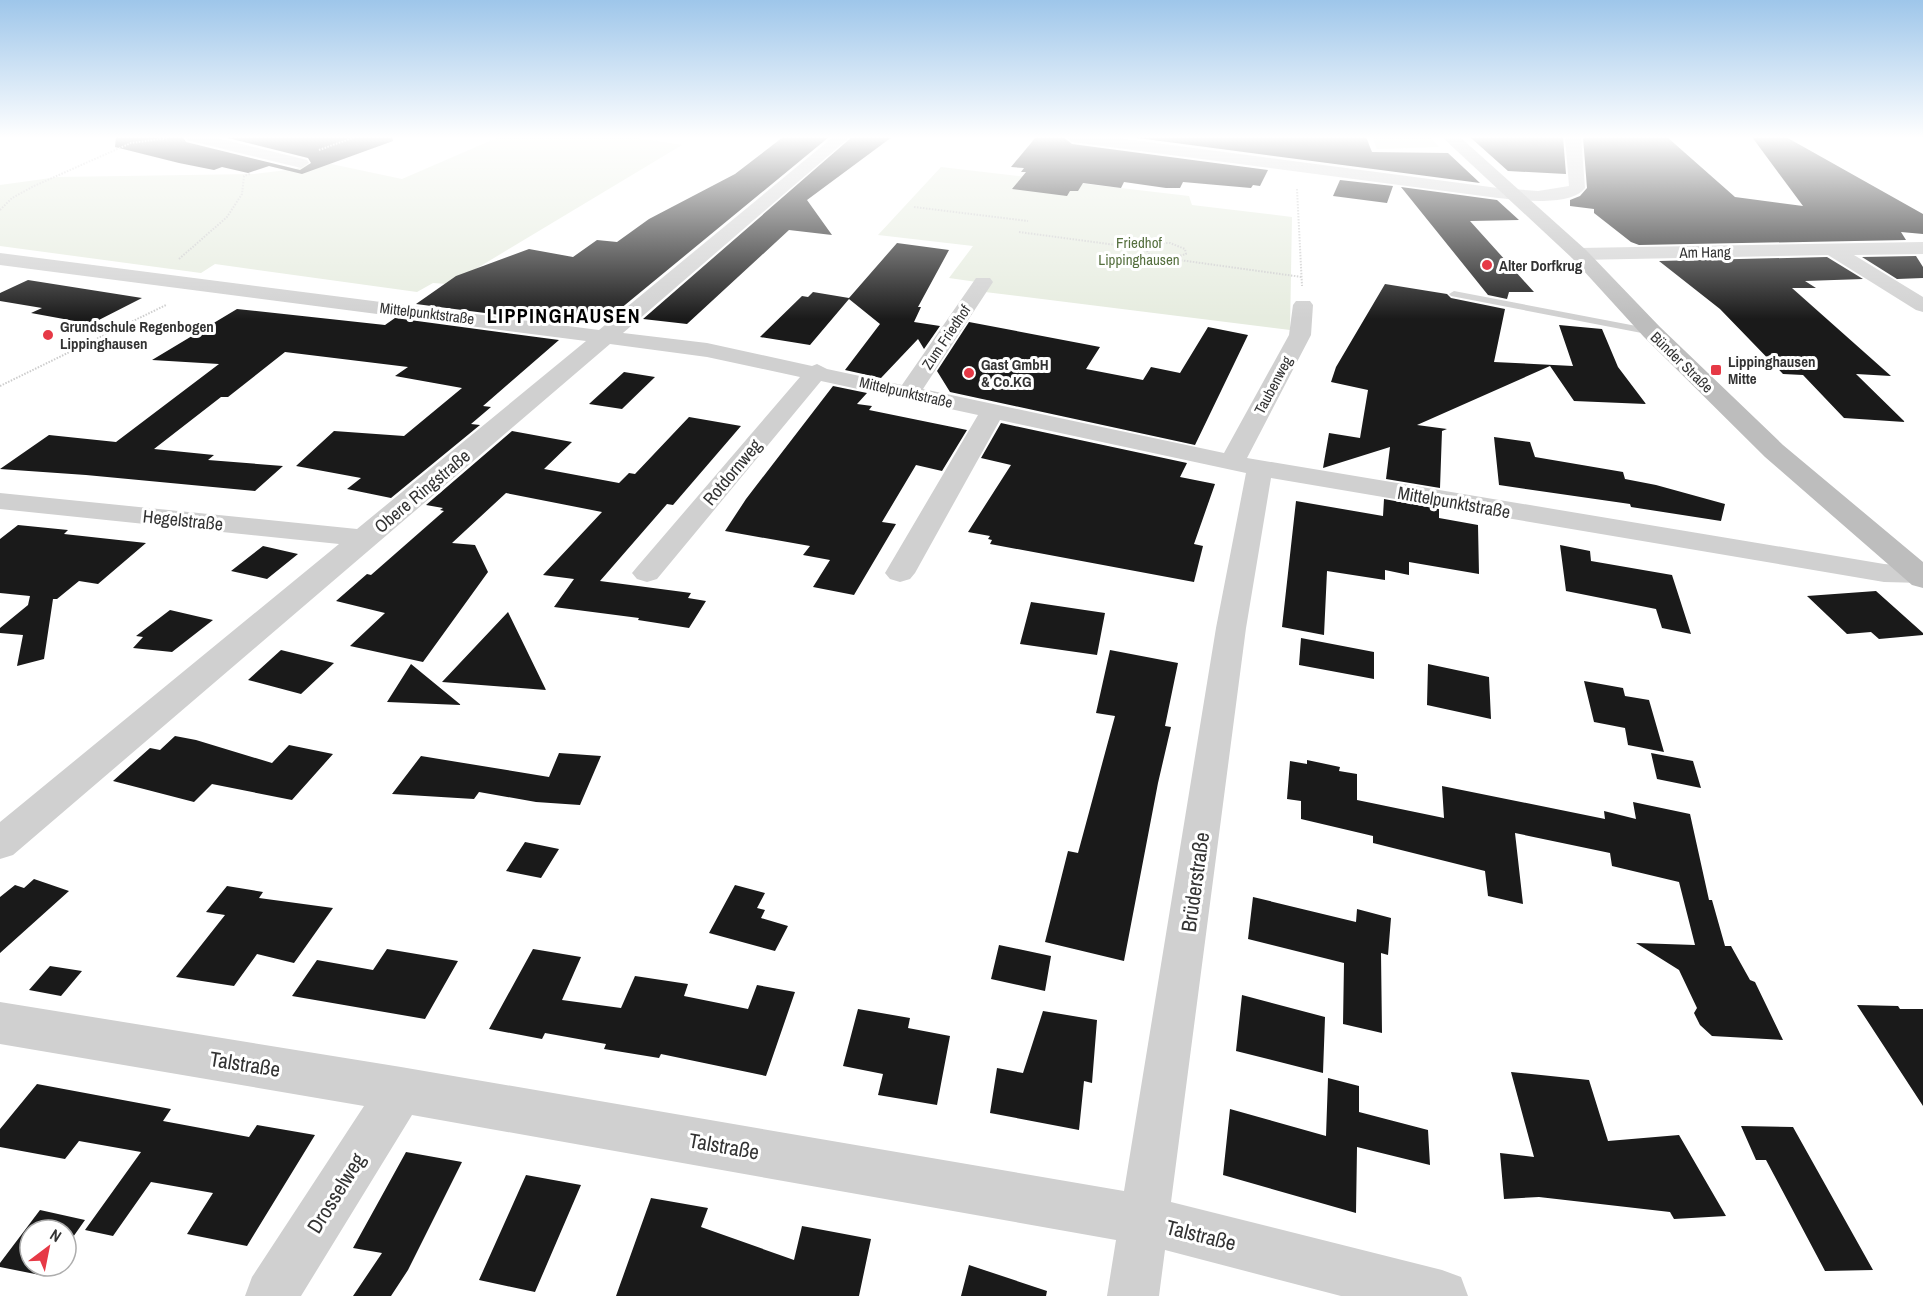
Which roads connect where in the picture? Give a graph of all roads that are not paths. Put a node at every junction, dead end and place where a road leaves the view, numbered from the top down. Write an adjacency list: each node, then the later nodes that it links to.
1 (771, 197): 12 (street, Obere Ringstraße)
2 (1515, 197): 5 (main road, Bünder Straße)
3 (1923, 248): 4 (street, Am Hang)
4 (1831, 249): 5 (street, Am Hang); 10 (street)
5 (1579, 254): 11 (main road, Bünder Straße)
6 (0, 259): 12 (street, Mittelpunktstraße)
7 (983, 282): 14 (street, Zum Friedhof)
8 (1454, 294): 11 (lane)
9 (1302, 305): 16 (street, Taubenweg)
10 (1923, 306)
11 (1652, 332): 21 (main road, Bünder Straße)
12 (605, 336): 13 (street, Mittelpunktstraße); 18 (street, Obere Ringstraße)
13 (817, 371): 14 (street, Mittelpunktstraße); 19 (street, Rotdornweg)
14 (909, 392): 15 (street, Mittelpunktstraße)
15 (992, 412): 16 (street, Mittelpunktstraße); 20 (street)
16 (1246, 465): 21 (street, Mittelpunktstraße); 25 (street, Brüderstraße)
17 (0, 501): 18 (street, Hegelstraße)
18 (366, 538): 22 (street, Obere Ringstraße)
19 (647, 573)
20 (900, 573)
21 (1920, 573)
22 (0, 844)
23 (0, 1023): 24 (street, Talstraße)
24 (400, 1089): 25 (street, Talstraße); 26 (street, Drosselweg)
25 (1145, 1220): 27 (street, Brüderstraße); 28 (street, Talstraße)
26 (271, 1296)
27 (1133, 1296)
28 (1442, 1296)

